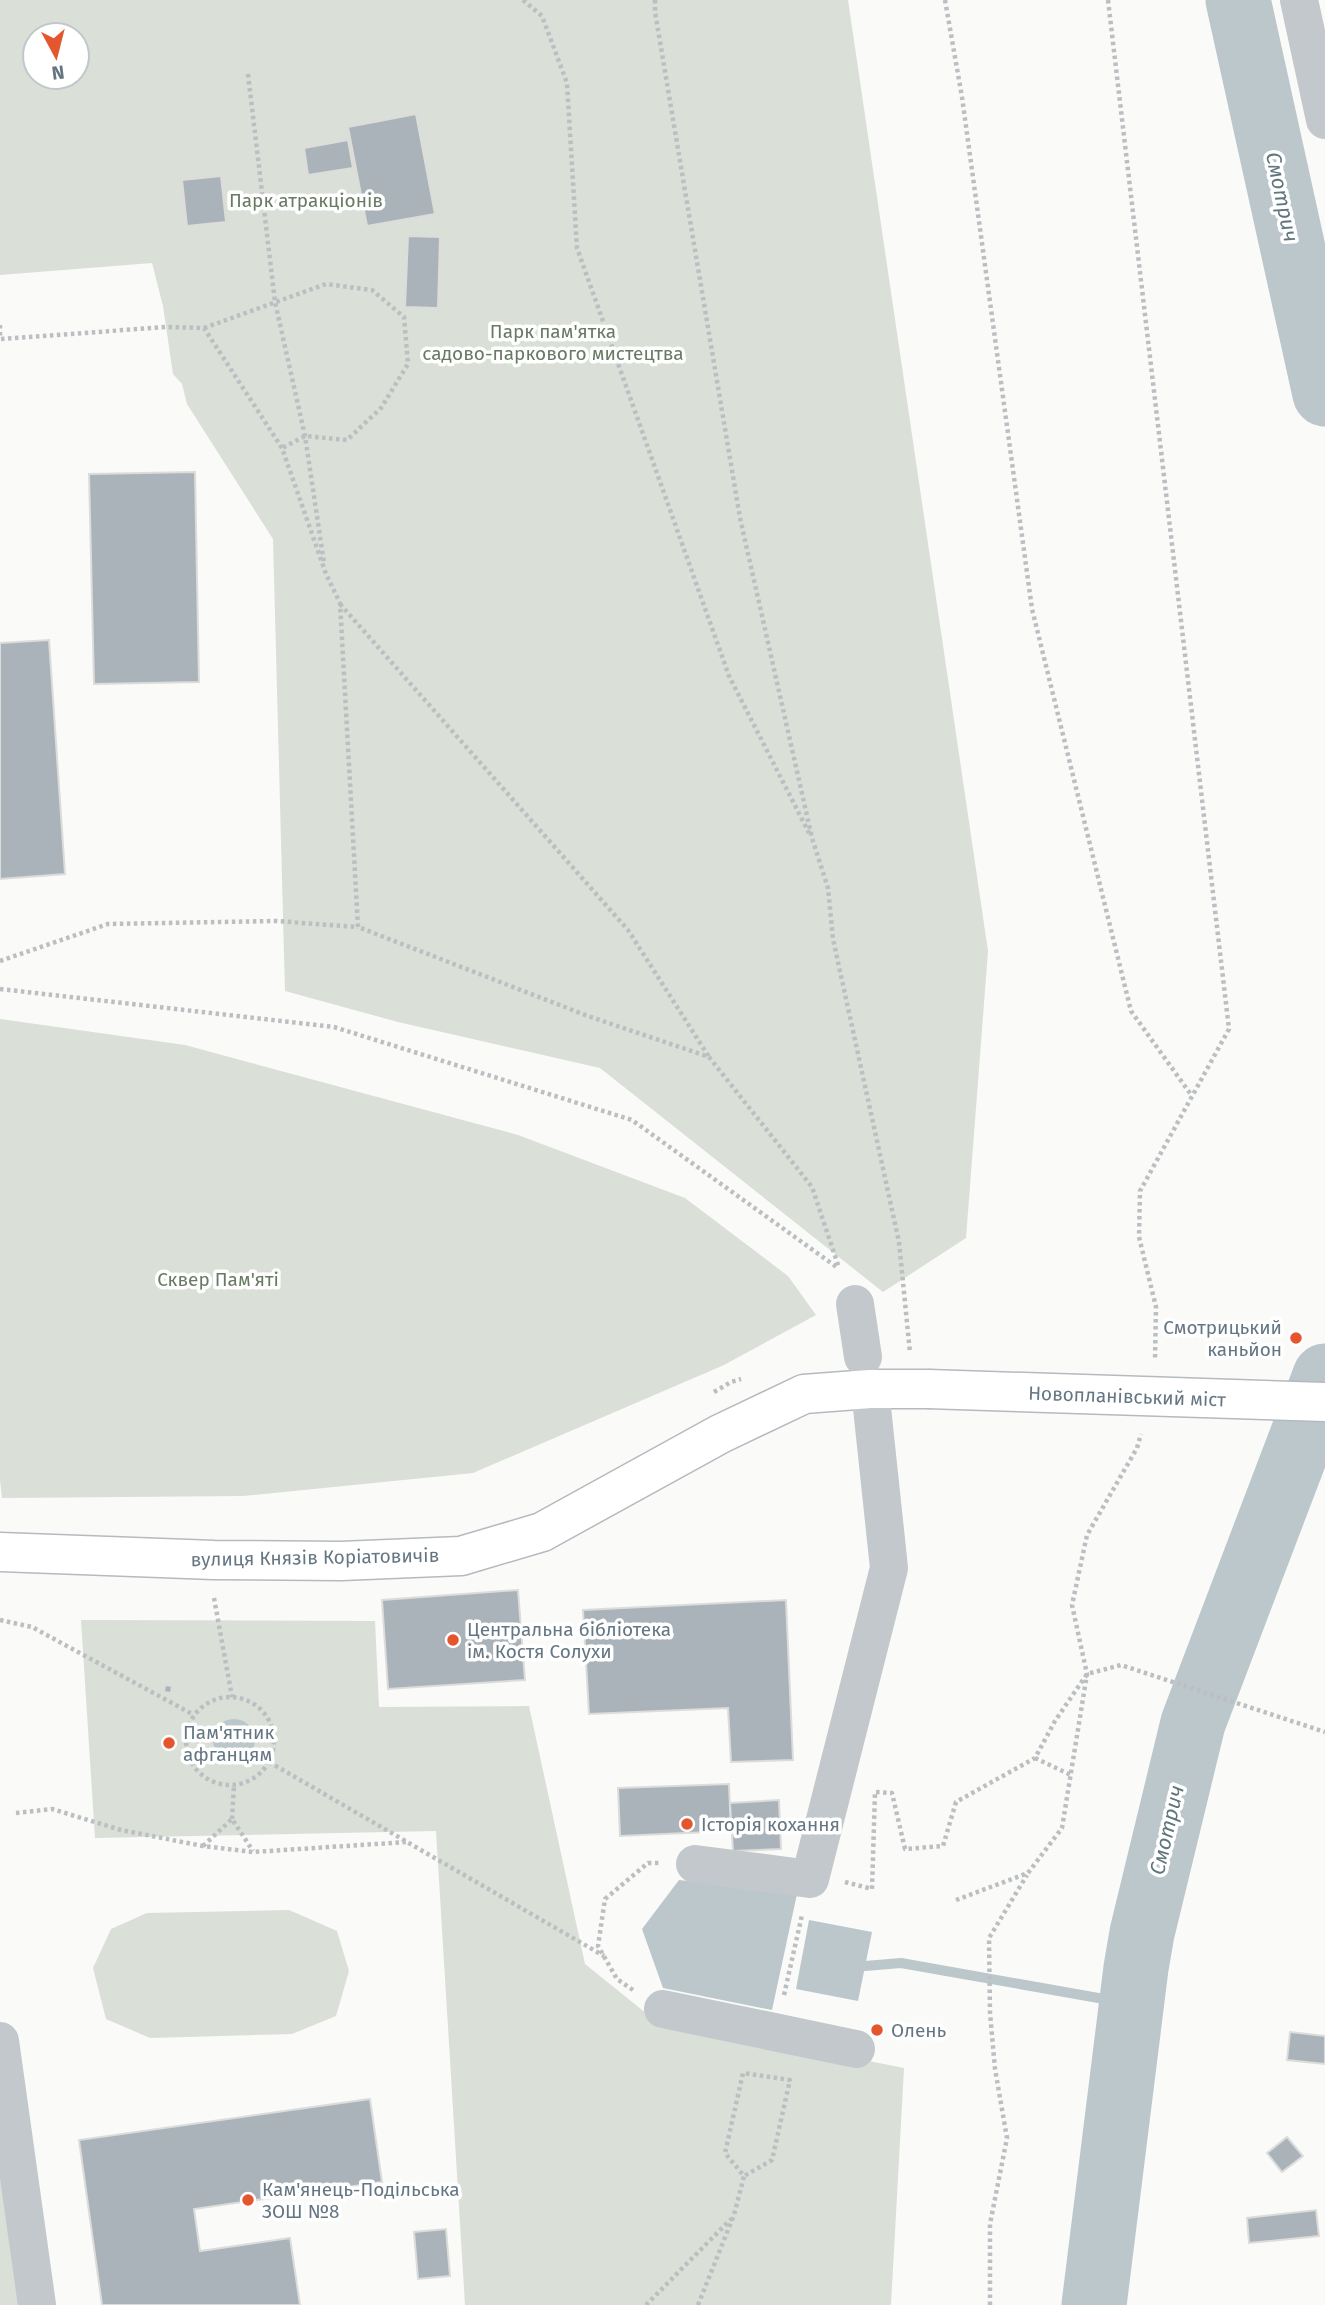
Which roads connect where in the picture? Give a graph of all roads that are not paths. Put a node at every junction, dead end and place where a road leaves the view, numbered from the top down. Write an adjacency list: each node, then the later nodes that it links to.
1 (1299, 0): 2 (street)
2 (1325, 120)
3 (855, 1304): 4 (street)
4 (866, 1373): 5 (main road, вулиця Князів Коріатовичів); 7 (main road, вулиця Князів Коріатовичів); 8 (street)
5 (920, 1375): 6 (main road, Новопланівський міст, bridge)
6 (1325, 1402)
7 (0, 1552)
8 (695, 1864)
9 (663, 2009): 11 (street)
10 (0, 2041): 12 (street)
11 (856, 2049)
12 (37, 2305)

